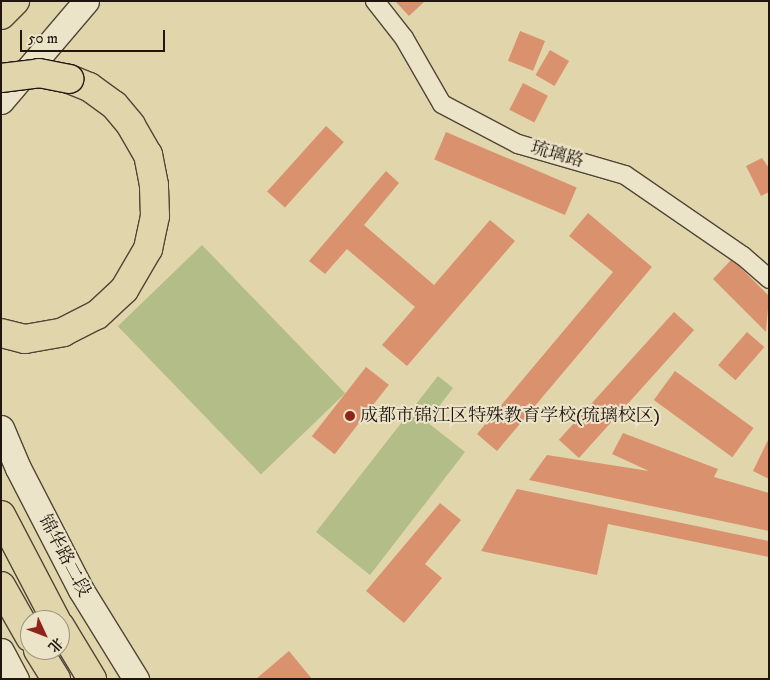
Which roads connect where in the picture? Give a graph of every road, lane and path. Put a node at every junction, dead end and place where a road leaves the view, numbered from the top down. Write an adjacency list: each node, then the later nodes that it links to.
1 (15, 1): 4 (main road)
2 (86, 1): 6 (main road)
3 (375, 1): 7 (street, 琉璃路)
4 (1, 14)
5 (1, 78): 8 (main road, bridge)
6 (1, 101)
7 (769, 279)
8 (1, 333)
9 (1, 428): 20 (main road, 锦华路二段)
10 (1, 515): 12 (main road)
11 (1, 586): 13 (main road)
12 (51, 610)
13 (20, 619)
14 (70, 643): 19 (main road)
15 (1, 651): 17 (main road)
16 (44, 660): 18 (main road)
17 (16, 679)
18 (56, 679)
19 (92, 679)
20 (136, 679)

